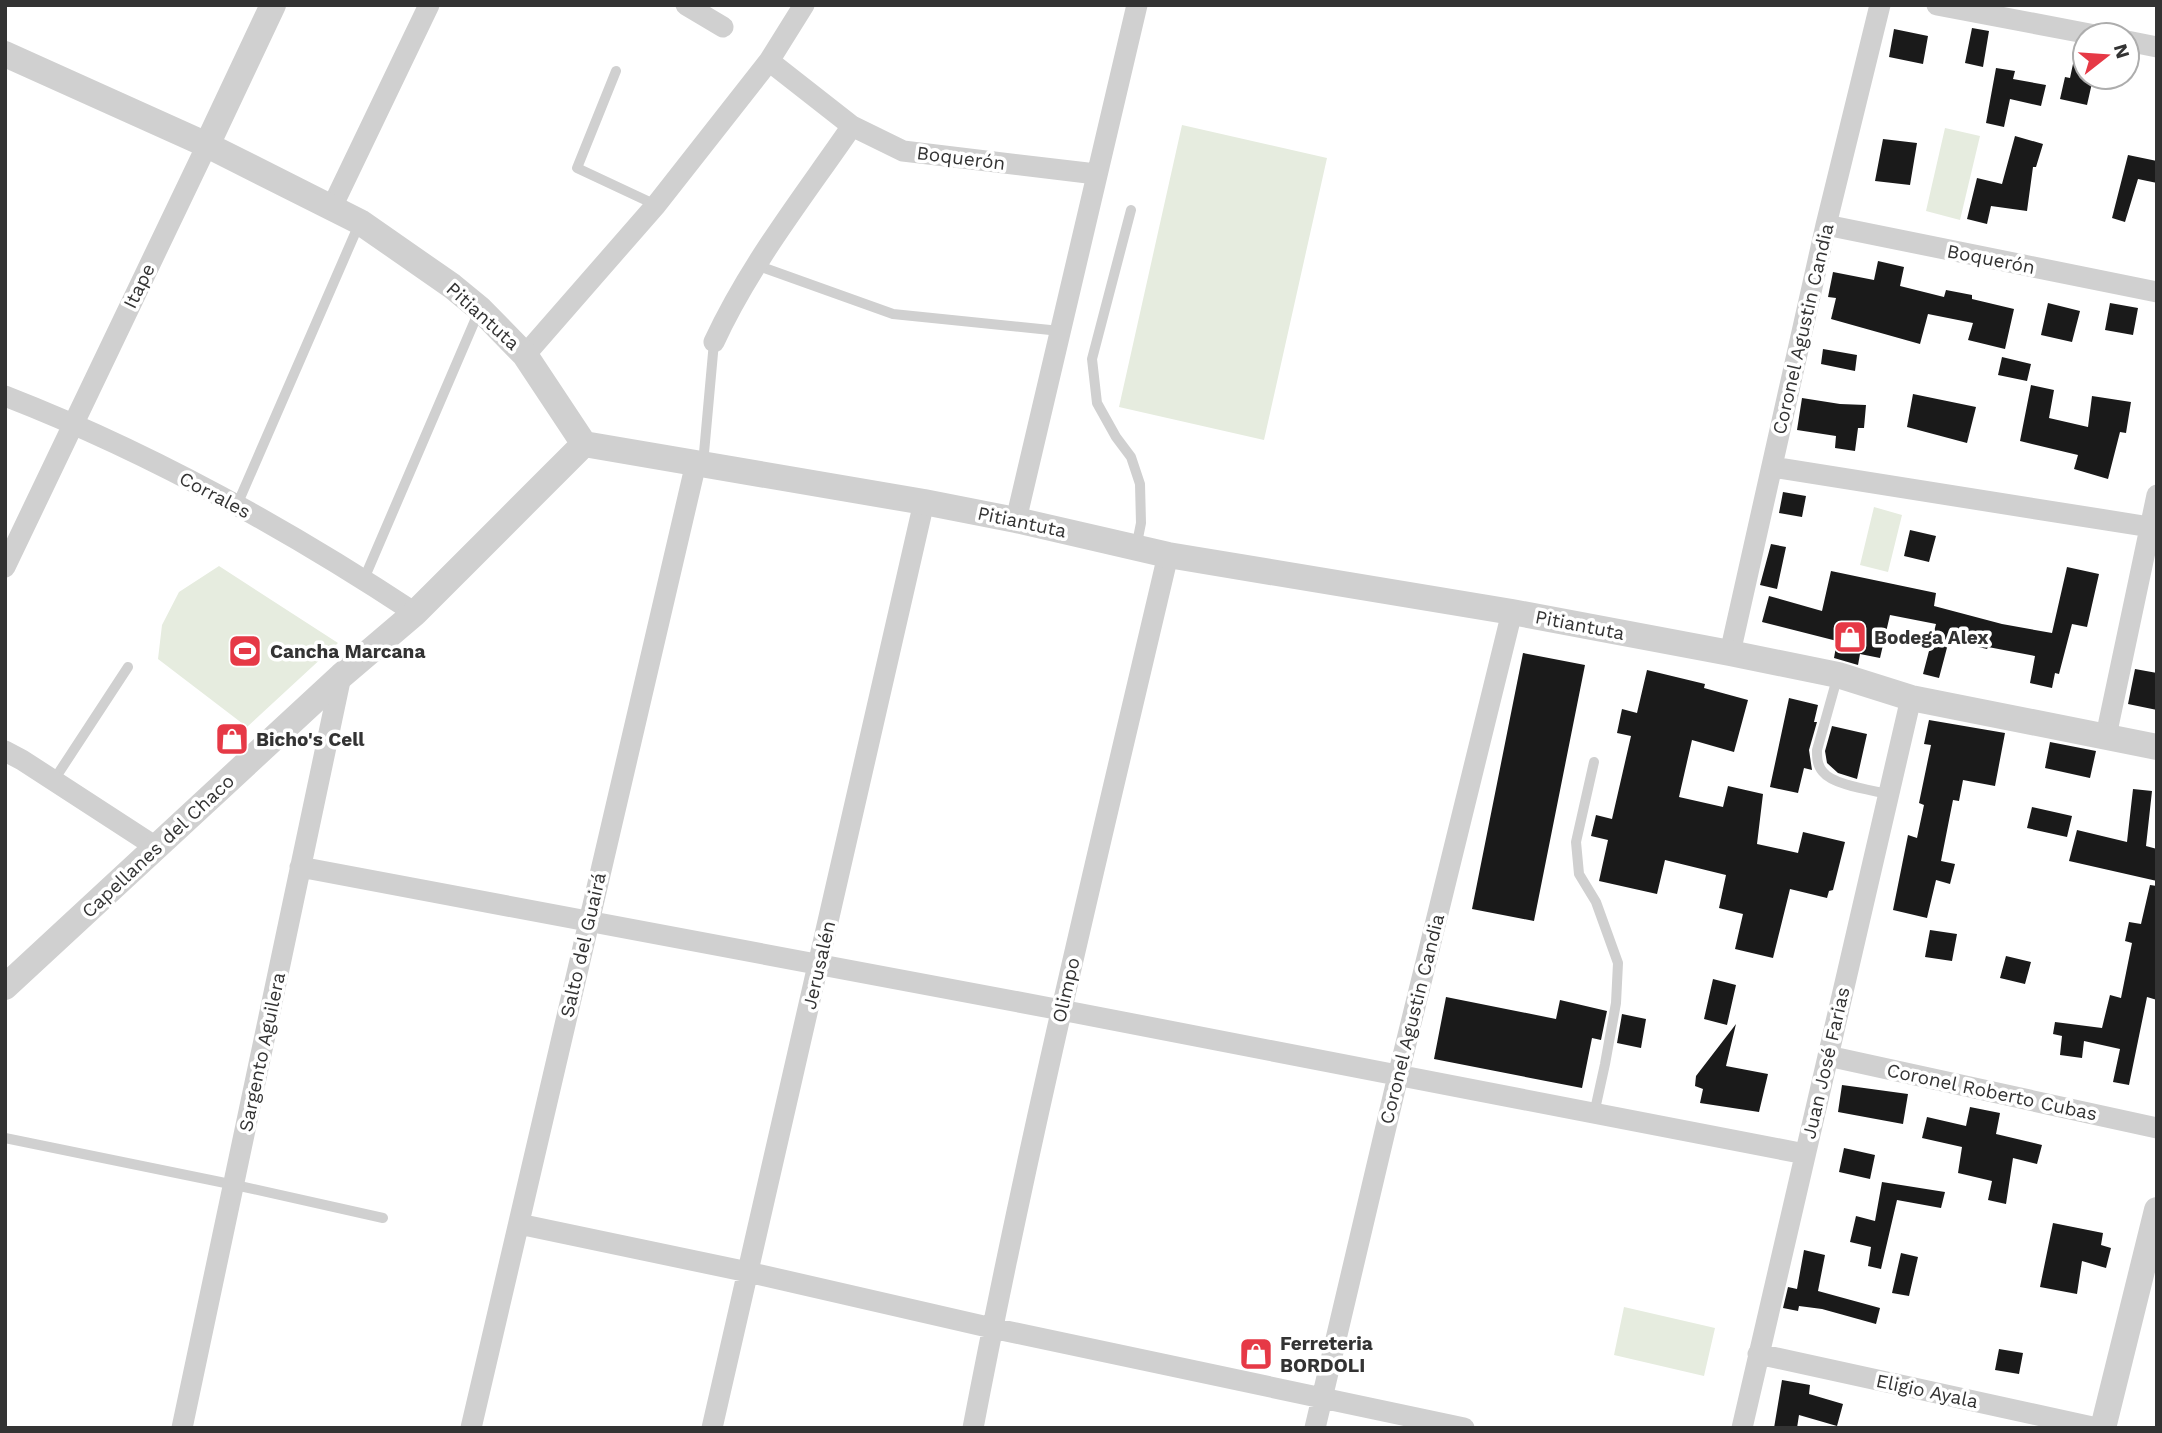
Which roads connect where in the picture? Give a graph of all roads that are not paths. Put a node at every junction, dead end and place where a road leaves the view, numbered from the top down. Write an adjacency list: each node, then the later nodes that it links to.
1 (273, 5): 14 (street, Itape)
2 (429, 5): 17 (street)
3 (686, 5): 8 (street)
4 (804, 5): 11 (street)
5 (1137, 5): 15 (street)
6 (1880, 5): 20 (street, Coronel Agustin Candia)
7 (1937, 5): 9 (street)
8 (723, 27)
9 (2071, 30)
10 (5, 54): 14 (street, Pitiantuta)
11 (769, 61): 13 (street, Boquerón); 16 (street)
12 (616, 71): 16 (lane)
13 (852, 126): 15 (street, Boquerón); 21 (street)
14 (206, 145): 17 (street, Pitiantuta); 28 (street, Itape)
15 (1096, 174): 24 (street)
16 (656, 205): 26 (street)
17 (332, 207): 19 (street, Pitiantuta)
18 (1131, 210): 37 (lane)
19 (360, 222): 23 (street, Pitiantuta); 34 (lane)
20 (1826, 225): 22 (street, Boquerón); 31 (street, Coronel Agustin Candia)
21 (756, 265): 24 (lane); 25 (street)
22 (2157, 292)
23 (480, 309): 26 (street, Pitiantuta); 40 (lane)
24 (1060, 331): 35 (street)
25 (714, 342): 30 (lane)
26 (525, 355): 29 (street, Pitiantuta)
27 (5, 396): 28 (street, Corrales)
28 (73, 422): 34 (street, Corrales); 39 (street, Itape)
29 (584, 444): 30 (street, Pitiantuta); 41 (street, Capellanes del Chaco)
30 (699, 463): 33 (street, Pitiantuta); 56 (street, Salto del Guairá)
31 (1772, 467): 36 (street); 43 (street, Coronel Agustin Candia)
32 (2157, 495): 36 (street)
33 (924, 502): 35 (street, Pitiantuta); 57 (street, Jerusalén)
34 (237, 505): 40 (street, Corrales)
35 (1016, 520): 37 (street, Pitiantuta)
36 (2150, 527): 48 (street)
37 (1136, 548): 38 (street, Pitiantuta)
38 (1168, 555): 42 (street, Pitiantuta); 59 (street, Olimpo)
39 (5, 567)
40 (363, 579): 41 (street, Corrales)
41 (415, 612): 46 (street, Capellanes del Chaco)
42 (1512, 612): 43 (street, Pitiantuta); 61 (street, Coronel Agustin Candia)
43 (1730, 653): 45 (street, Pitiantuta)
44 (128, 667): 52 (lane)
45 (1838, 675): 47 (street, Pitiantuta); 53 (lane)
46 (341, 676): 54 (street, Capellanes del Chaco); 55 (street, Sargento Aguilera)
47 (1911, 698): 48 (street, Pitiantuta); 53 (street, Juan José Farias)
48 (2106, 736): 49 (street, Pitiantuta)
49 (2157, 747)
50 (5, 751): 52 (street)
51 (1594, 762): 62 (lane)
52 (54, 780): 54 (street)
53 (1888, 794): 60 (street, Juan José Farias)
54 (156, 847): 58 (street, Capellanes del Chaco)
55 (300, 867): 56 (street); 66 (street, Sargento Aguilera)
56 (588, 922): 57 (street); 69 (street, Salto del Guairá)
57 (818, 965): 59 (street); 70 (street, Jerusalén)
58 (5, 987)
59 (1061, 1010): 61 (street); 71 (street, Olimpo)
60 (1828, 1056): 63 (street, Coronel Roberto Cubas); 65 (street, Juan José Farias)
61 (1398, 1076): 62 (street); 73 (street, Coronel Agustin Candia)
62 (1594, 1114): 65 (street)
63 (2157, 1128)
64 (5, 1138): 66 (lane)
65 (1805, 1154): 72 (street, Juan José Farias)
66 (236, 1185): 68 (lane); 74 (street, Sargento Aguilera)
67 (2157, 1210): 82 (street)
68 (383, 1218)
69 (519, 1224): 70 (street); 75 (street, Salto del Guairá)
70 (748, 1272): 71 (street); 76 (street, Jerusalén)
71 (992, 1328): 73 (street); 77 (street, Olimpo)
72 (1758, 1354): 80 (street, Juan José Farias); 81 (street, Eligio Ayala)
73 (1322, 1397): 78 (street, Coronel Agustin Candia); 79 (street)
74 (182, 1428)
75 (471, 1428)
76 (712, 1428)
77 (973, 1428)
78 (1315, 1428)
79 (1464, 1428)
80 (1742, 1428)
81 (2096, 1428)
82 (2103, 1428)

